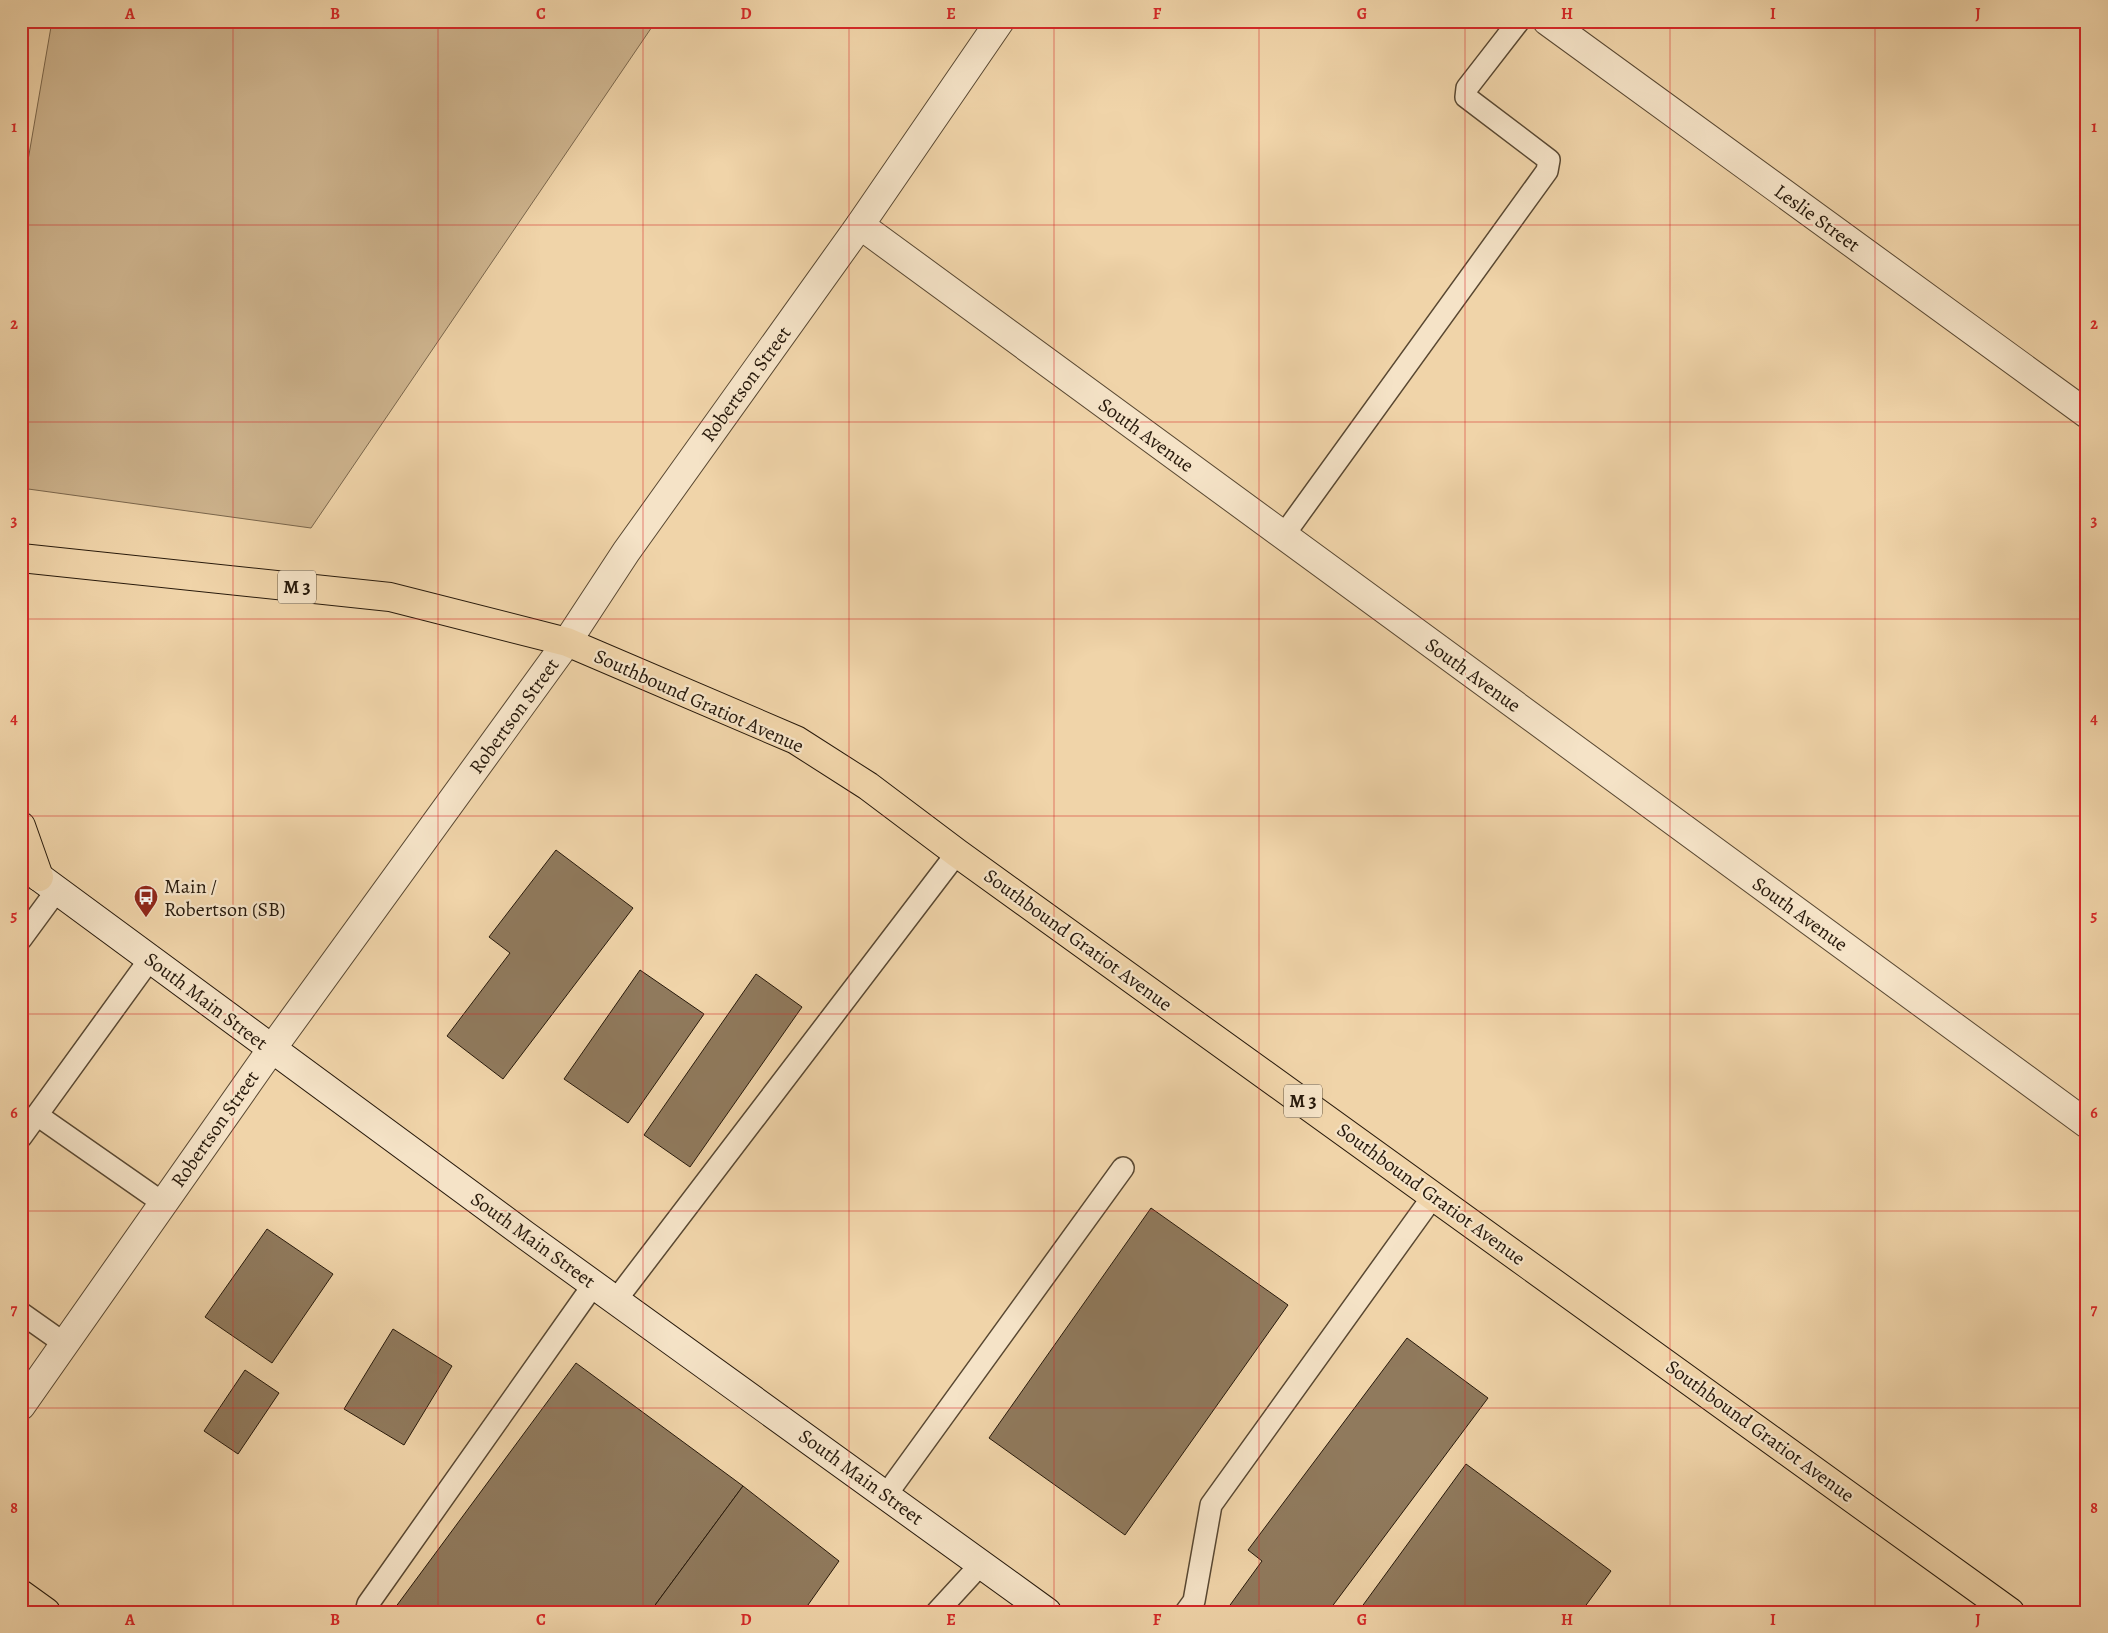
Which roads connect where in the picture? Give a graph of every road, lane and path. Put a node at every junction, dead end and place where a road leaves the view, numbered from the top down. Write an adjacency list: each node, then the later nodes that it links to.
1 (1000, 21): 4 (street, Robertson Street)
2 (1519, 21): 6 (lane)
3 (1547, 21): 5 (street, Leslie Street)
4 (860, 225): 6 (street, South Avenue); 8 (street, Robertson Street)
5 (2087, 414)
6 (1283, 536): 16 (street, South Avenue)
7 (21, 558): 8 (main road, Southbound Gratiot Avenue / M 3)
8 (567, 642): 10 (main road, Southbound Gratiot Avenue / M 3); 14 (street, Robertson Street)
9 (21, 826): 11 (main road)
10 (957, 853): 19 (main road, Southbound Gratiot Avenue / M 3); 22 (lane)
11 (39, 877): 12 (lane); 13 (street, South Main Street)
12 (21, 939)
13 (150, 959): 14 (street, South Main Street); 15 (lane)
14 (271, 1050): 20 (street, Robertson Street); 21 (street, South Main Street)
15 (37, 1115): 17 (lane); 20 (lane)
16 (2087, 1124)
17 (21, 1137)
18 (1123, 1168): 26 (lane)
19 (1434, 1195): 33 (lane); 34 (main road, Southbound Gratiot Avenue / M 3)
20 (163, 1203): 24 (street, Robertson Street)
21 (594, 1284): 22 (street, South Main Street); 30 (lane)
22 (616, 1300): 26 (street, South Main Street)
23 (21, 1313): 24 (lane)
24 (65, 1344): 25 (street, Robertson Street)
25 (21, 1406)
26 (886, 1495): 27 (street, South Main Street)
27 (981, 1564): 31 (lane); 32 (street, South Main Street)
28 (21, 1594): 29 (main road)
29 (46, 1612)
30 (366, 1612)
31 (936, 1612)
32 (1047, 1612)
33 (1186, 1612)
34 (2010, 1612)

